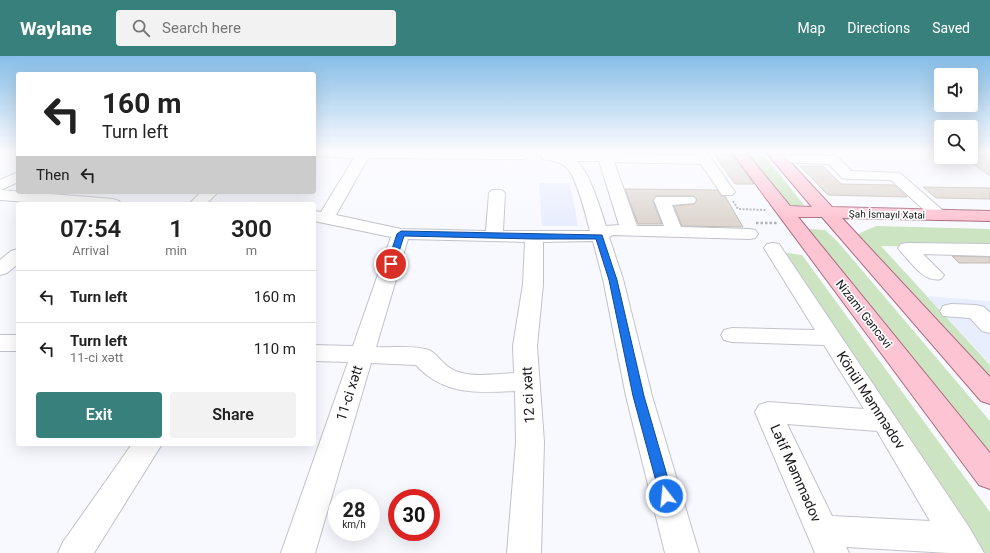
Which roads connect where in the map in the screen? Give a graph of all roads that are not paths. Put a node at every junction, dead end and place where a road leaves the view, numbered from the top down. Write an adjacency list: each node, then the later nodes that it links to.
1 (349, 174): 22 (street)
2 (578, 174): 29 (street)
3 (611, 174): 24 (street)
4 (715, 174): 10 (street)
5 (756, 174): 23 (main road, Nizami Gəncəvi)
6 (793, 174): 19 (main road)
7 (845, 174): 20 (street)
8 (16, 177): 9 (street)
9 (0, 186)
10 (727, 192)
11 (497, 193): 28 (street)
12 (98, 194): 17 (street)
13 (208, 194): 18 (street)
14 (0, 195): 16 (street)
15 (688, 200): 25 (street)
16 (67, 202)
17 (88, 202)
18 (199, 202)
19 (828, 212): 20 (main road, Şah İsmayıl Xətai); 23 (main road, Şah İsmayıl Xətai); 43 (main road)
20 (940, 215): 21 (main road, Şah İsmayıl Xətai)
21 (990, 216)
22 (320, 217): 26 (street)
23 (789, 218): 46 (main road, Nizami Gəncəvi)
24 (630, 231): 25 (street); 29 (street)
25 (675, 232): 27 (street)
26 (401, 234): 28 (street); 41 (street, 11-ci xətt)
27 (749, 234)
28 (494, 236): 30 (street)
29 (599, 236): 30 (street); 52 (street)
30 (534, 237): 42 (street, 12 ci xətt)
31 (773, 248): 37 (street, Könül Məmmədov)
32 (990, 250): 33 (street)
33 (934, 275)
34 (952, 311): 35 (street)
35 (988, 321)
36 (732, 335): 37 (street)
37 (832, 338): 44 (street, Könül Məmmədov)
38 (0, 343): 39 (street)
39 (16, 343)
40 (316, 353): 41 (street)
41 (361, 356): 42 (street); 50 (street, 11-ci xətt)
42 (527, 381): 51 (street, 12 ci xətt)
43 (990, 394)
44 (885, 421): 47 (street, Lətif Məmmədov); 48 (street, Könül Məmmədov)
45 (147, 446): 49 (street)
46 (990, 476)
47 (827, 542): 48 (street)
48 (963, 546)
49 (76, 553)
50 (298, 553)
51 (524, 553)
52 (682, 553)

